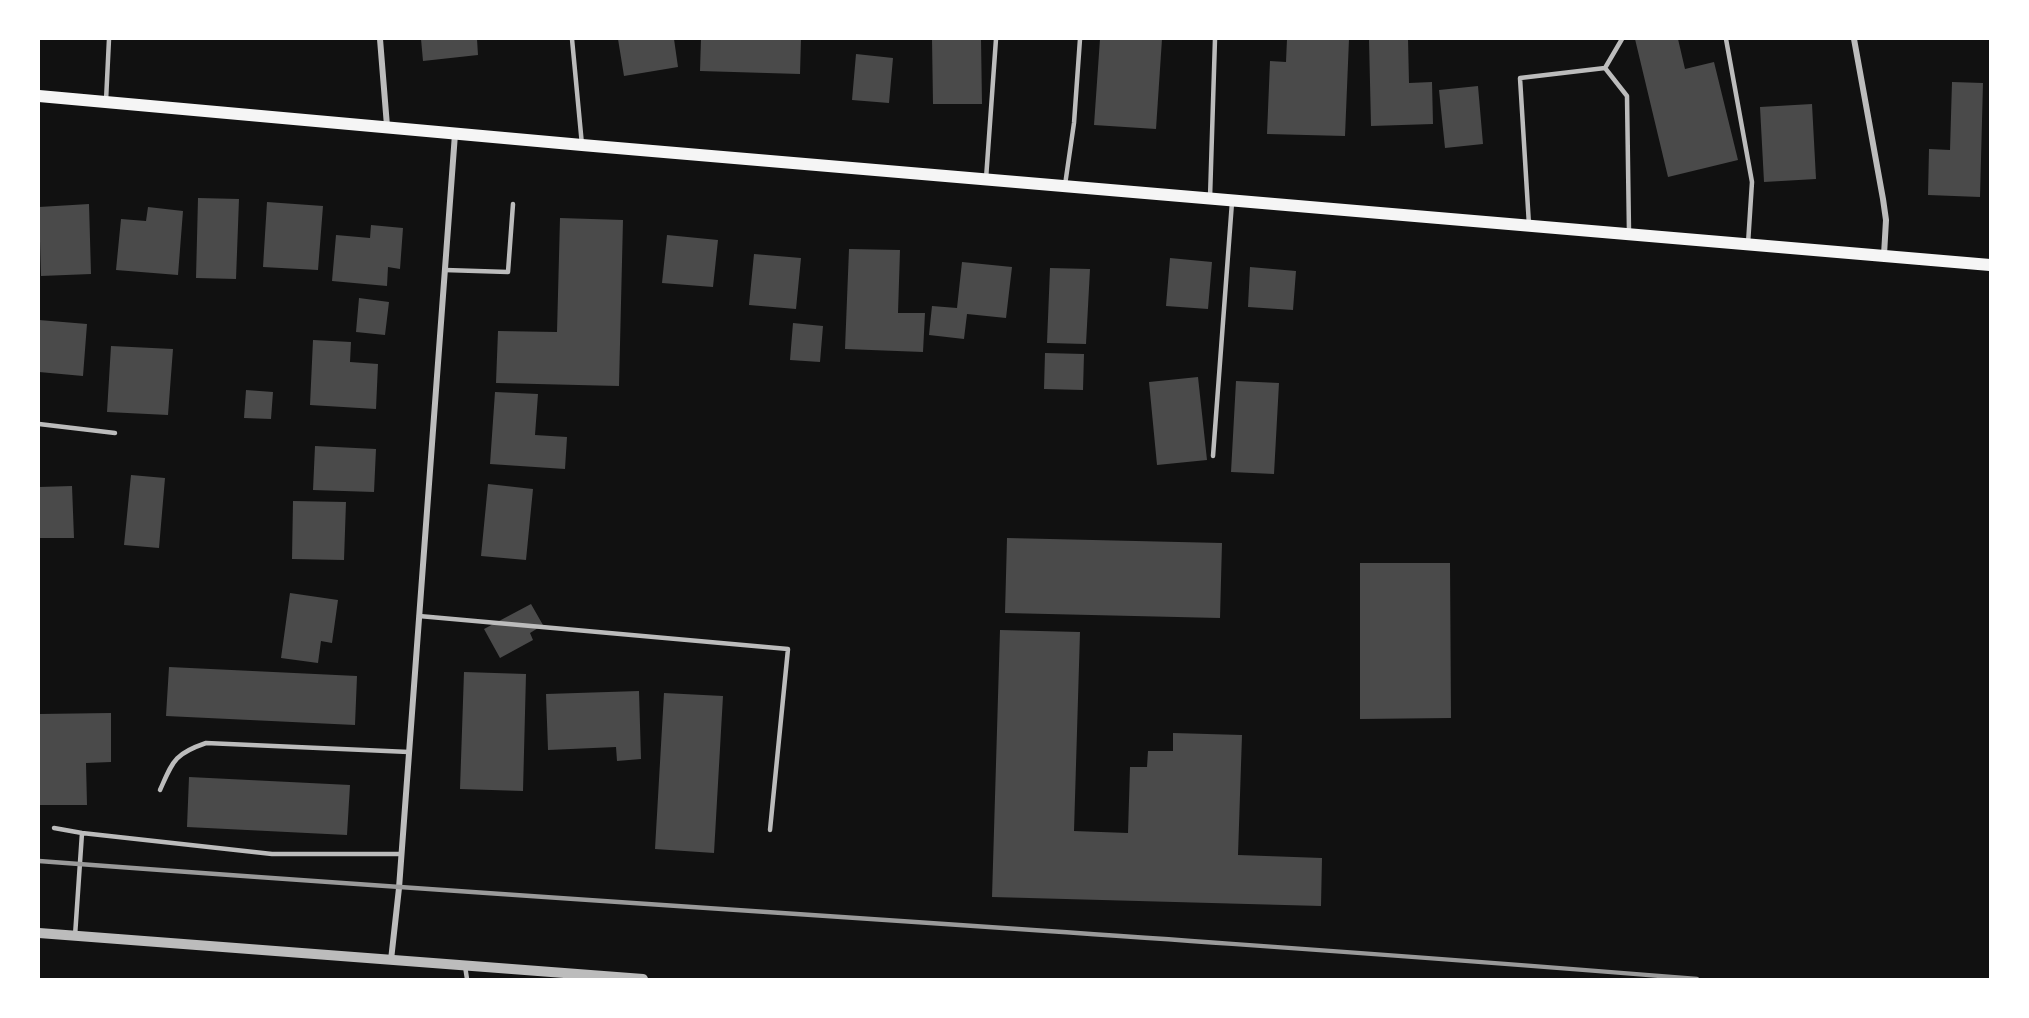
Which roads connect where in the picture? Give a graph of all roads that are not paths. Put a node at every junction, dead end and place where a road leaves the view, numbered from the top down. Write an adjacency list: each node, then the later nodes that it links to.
1 (109, 39): 12 (lane)
2 (380, 39): 13 (street)
3 (572, 39): 15 (lane)
4 (996, 39): 16 (lane)
5 (1080, 39): 17 (lane)
6 (1215, 39): 18 (lane)
7 (1622, 39): 10 (lane)
8 (1726, 39): 23 (lane)
9 (1854, 39): 24 (street)
10 (1605, 68): 21 (lane); 22 (lane)
11 (39, 96): 12 (main road)
12 (106, 101): 13 (main road)
13 (387, 126): 14 (main road)
14 (455, 134): 15 (main road); 26 (street)
15 (582, 145): 16 (main road)
16 (986, 179): 17 (main road)
17 (1065, 186): 18 (main road)
18 (1210, 198): 19 (main road)
19 (1232, 200): 21 (main road); 29 (lane)
20 (513, 204): 26 (lane)
21 (1529, 225): 22 (main road)
22 (1629, 234): 23 (main road)
23 (1748, 245): 24 (main road)
24 (1884, 255): 25 (main road)
25 (1990, 265)
26 (445, 270): 30 (street)
27 (39, 424): 28 (lane)
28 (115, 433)
29 (1213, 456)
30 (419, 616): 31 (street); 34 (lane)
31 (409, 752): 32 (lane); 36 (street)
32 (160, 790)
33 (54, 828): 35 (lane)
34 (770, 830)
35 (82, 833): 36 (lane); 38 (lane)
36 (401, 854): 39 (street)
37 (39, 933): 38 (street)
38 (75, 936): 39 (street)
39 (391, 960): 40 (street)
40 (465, 966): 41 (lane); 42 (street)
41 (467, 979)
42 (643, 979)

